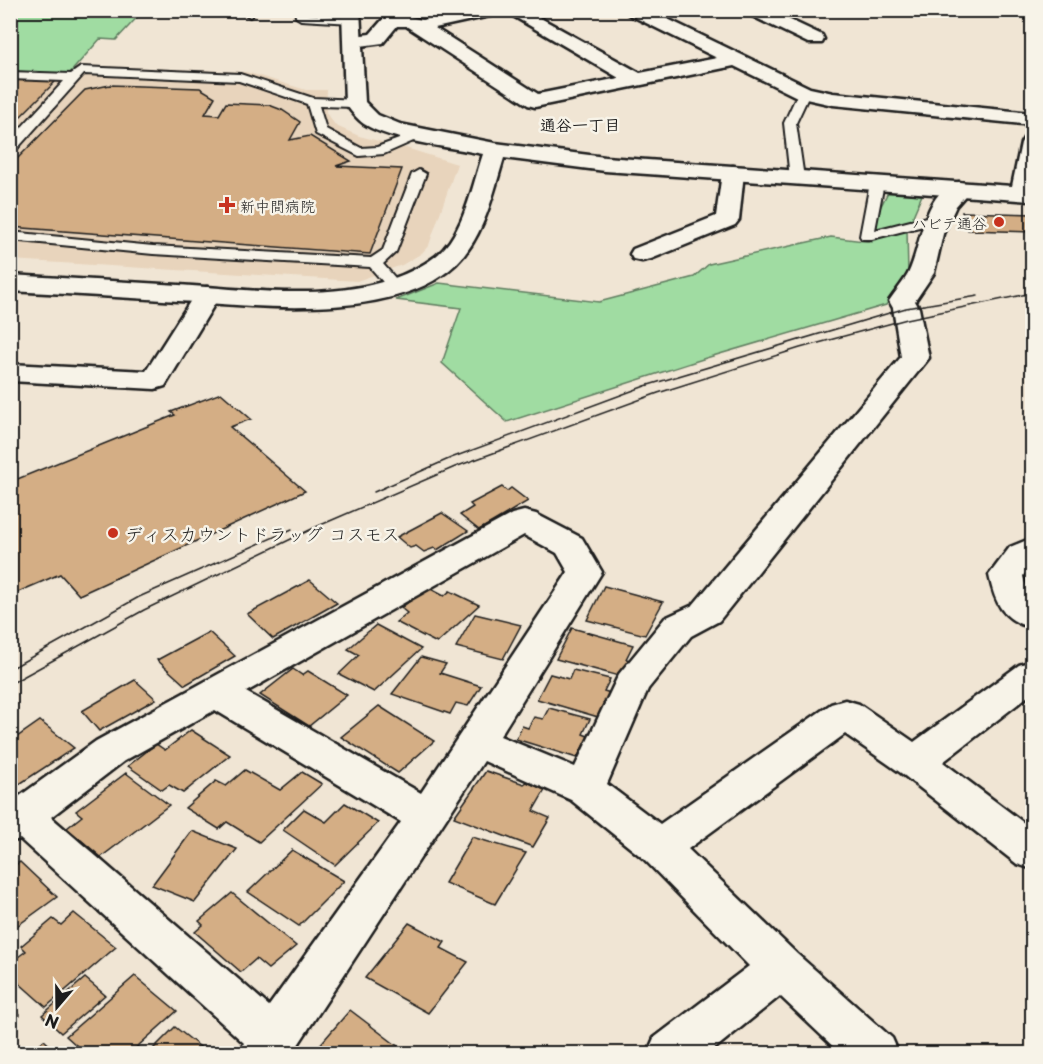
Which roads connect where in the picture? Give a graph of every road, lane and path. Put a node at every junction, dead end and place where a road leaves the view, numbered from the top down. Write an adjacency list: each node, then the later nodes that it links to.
1 (300, 10): 8 (lane)
2 (310, 10): 8 (lane)
3 (493, 10): 9 (street)
4 (512, 10): 14 (street)
5 (634, 10): 11 (street)
6 (754, 10): 10 (street)
7 (397, 16): 8 (street); 9 (street)
8 (352, 22): 17 (street)
9 (419, 26): 14 (street)
10 (815, 39)
11 (736, 60): 14 (street); 15 (street)
12 (10, 75): 13 (lane)
13 (73, 78): 16 (lane); 21 (lane)
14 (637, 81)
15 (804, 93): 18 (street); 25 (lane)
16 (312, 102): 17 (lane); 19 (lane)
17 (354, 103): 19 (street)
18 (1032, 119)
19 (421, 135): 22 (street)
20 (1032, 143): 28 (street)
21 (10, 148)
22 (495, 150): 23 (street); 34 (street)
23 (732, 173): 25 (street); 31 (street)
24 (419, 174): 32 (lane)
25 (796, 178): 26 (street)
26 (877, 183): 27 (street); 29 (lane)
27 (959, 189): 28 (street); 29 (street)
28 (1028, 194)
29 (938, 218): 43 (street)
30 (10, 236): 32 (lane)
31 (642, 254)
32 (374, 263): 34 (lane)
33 (10, 283): 35 (street)
34 (394, 286): 35 (street)
35 (207, 295): 36 (street)
36 (10, 372)
37 (1032, 549): 38 (street)
38 (1032, 616)
39 (1032, 674): 42 (street)
40 (217, 693): 41 (street); 44 (street); 45 (street)
41 (477, 742): 43 (street); 44 (street)
42 (915, 762): 46 (street); 47 (street)
43 (585, 789): 46 (street)
44 (427, 817): 49 (street)
45 (17, 821): 49 (street)
46 (659, 847): 48 (street)
47 (1032, 852)
48 (781, 968): 50 (street); 51 (street)
49 (268, 1047)
50 (671, 1053)
51 (875, 1053)

